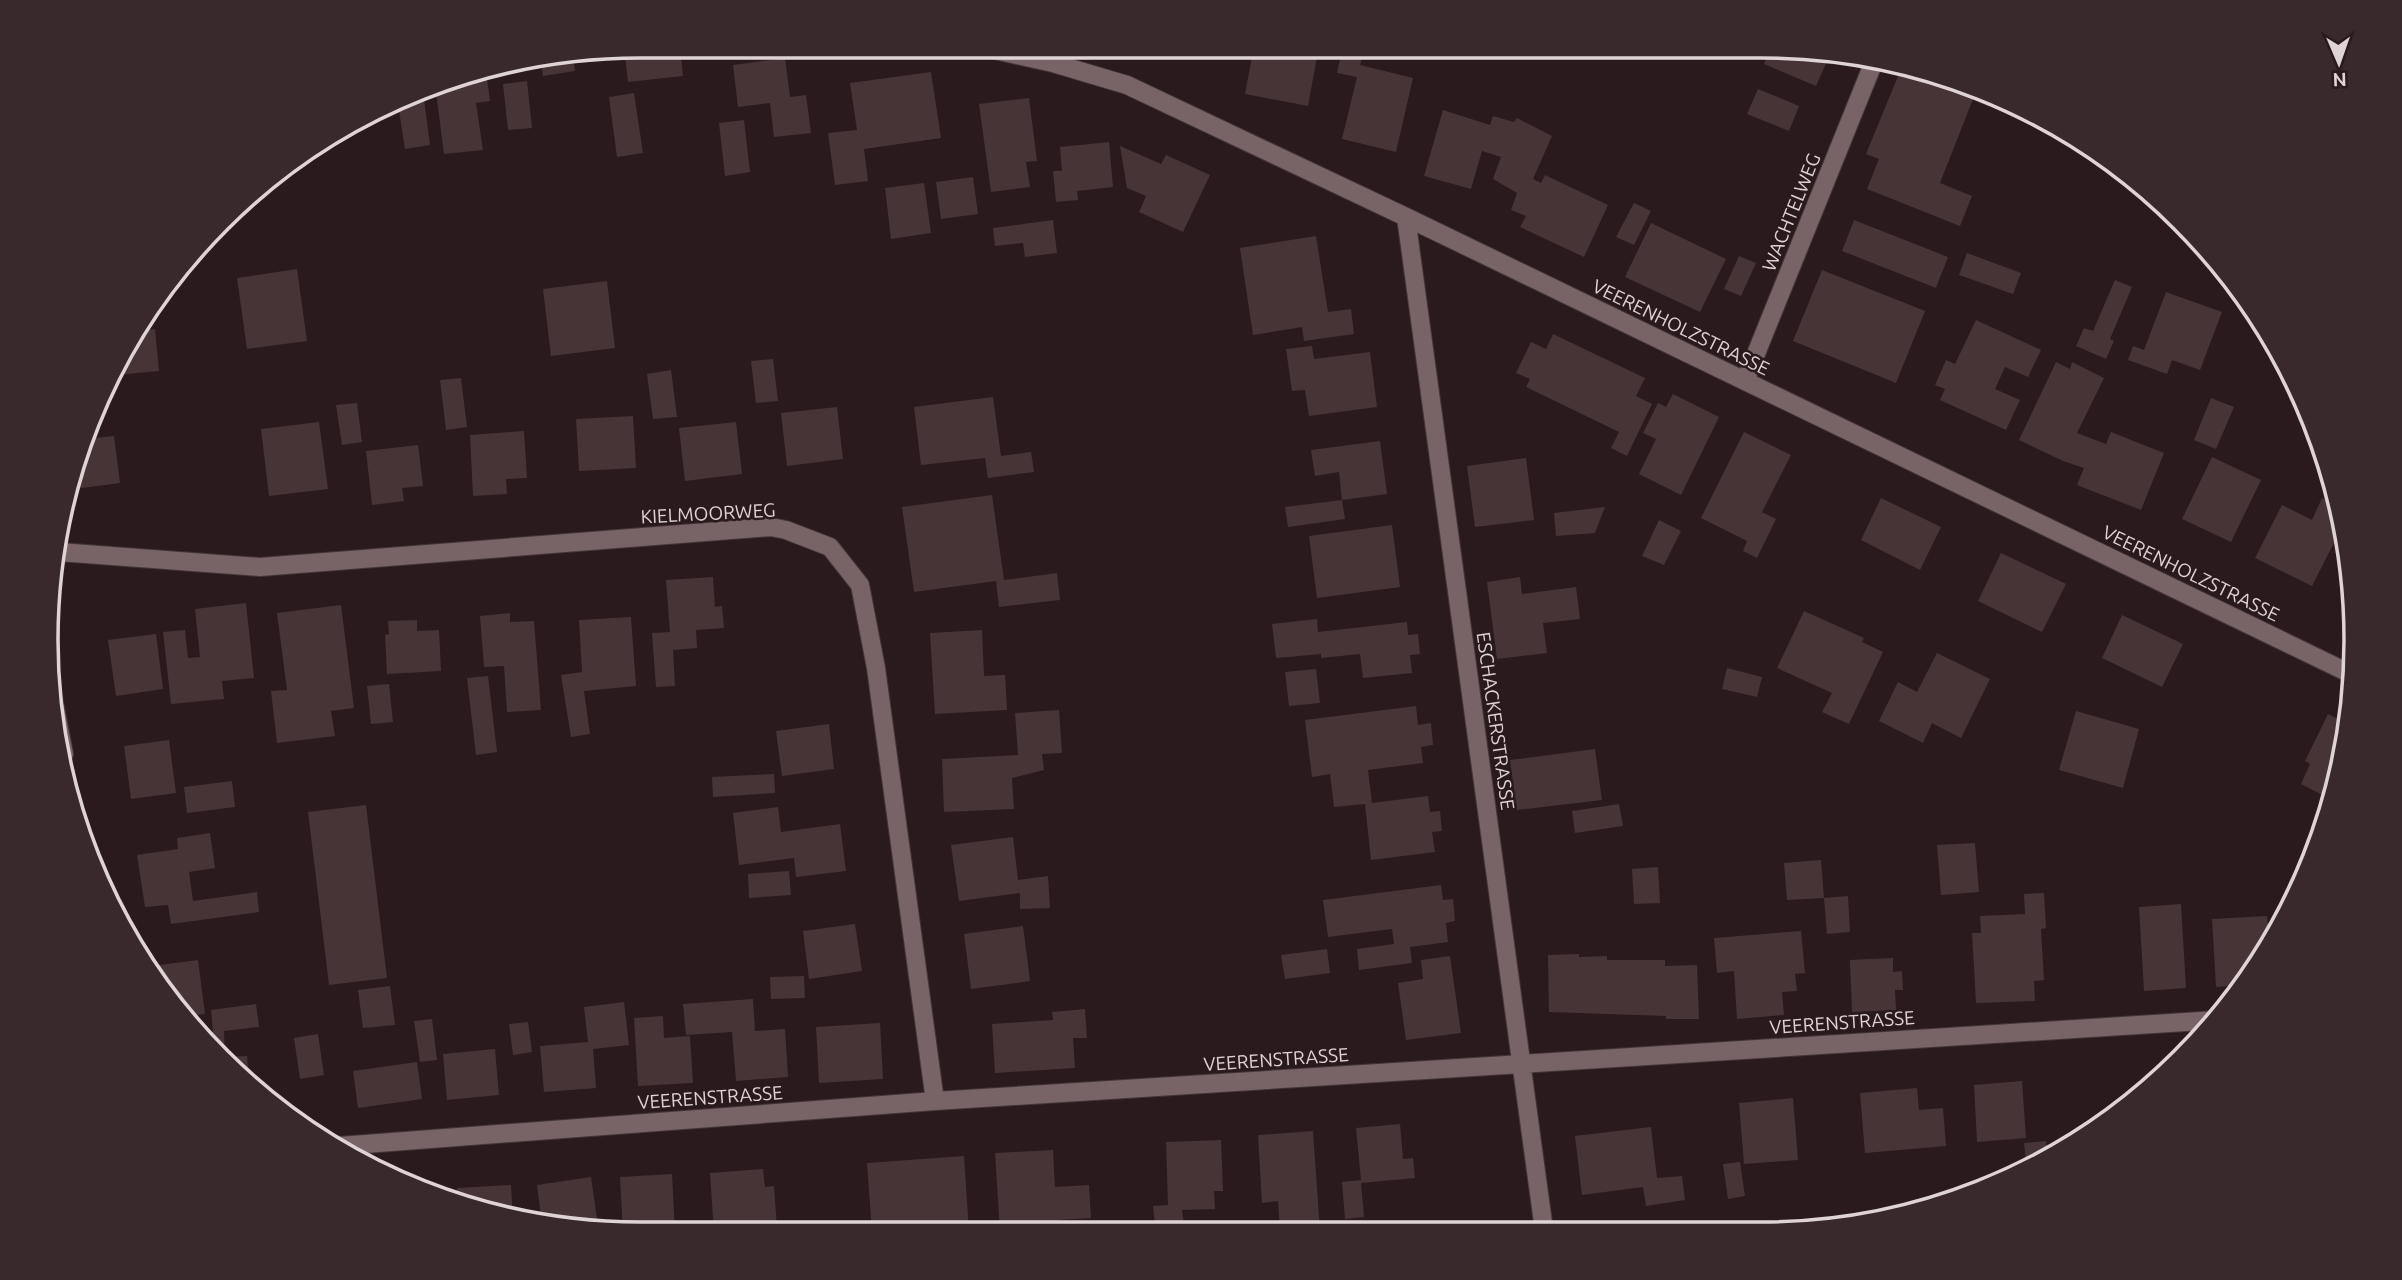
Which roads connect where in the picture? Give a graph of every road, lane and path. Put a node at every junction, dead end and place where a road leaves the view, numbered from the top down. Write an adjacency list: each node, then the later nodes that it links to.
1 (1031, 58): 3 (street, VEERENHOLZSTRASSE)
2 (1871, 68): 4 (street, WACHTELWEG)
3 (1406, 217): 4 (street, VEERENHOLZSTRASSE); 8 (street, ESCHACKERSTRASSE)
4 (1745, 381): 6 (street, VEERENHOLZSTRASSE)
5 (65, 552): 9 (street, KIELMOORWEG)
6 (2343, 670)
7 (2202, 1021): 8 (street, VEERENSTRASSE)
8 (1522, 1065): 9 (street, VEERENSTRASSE); 11 (street, ESCHACKERSTRASSE)
9 (936, 1101): 10 (street, VEERENSTRASSE)
10 (351, 1145)
11 (1543, 1222)

